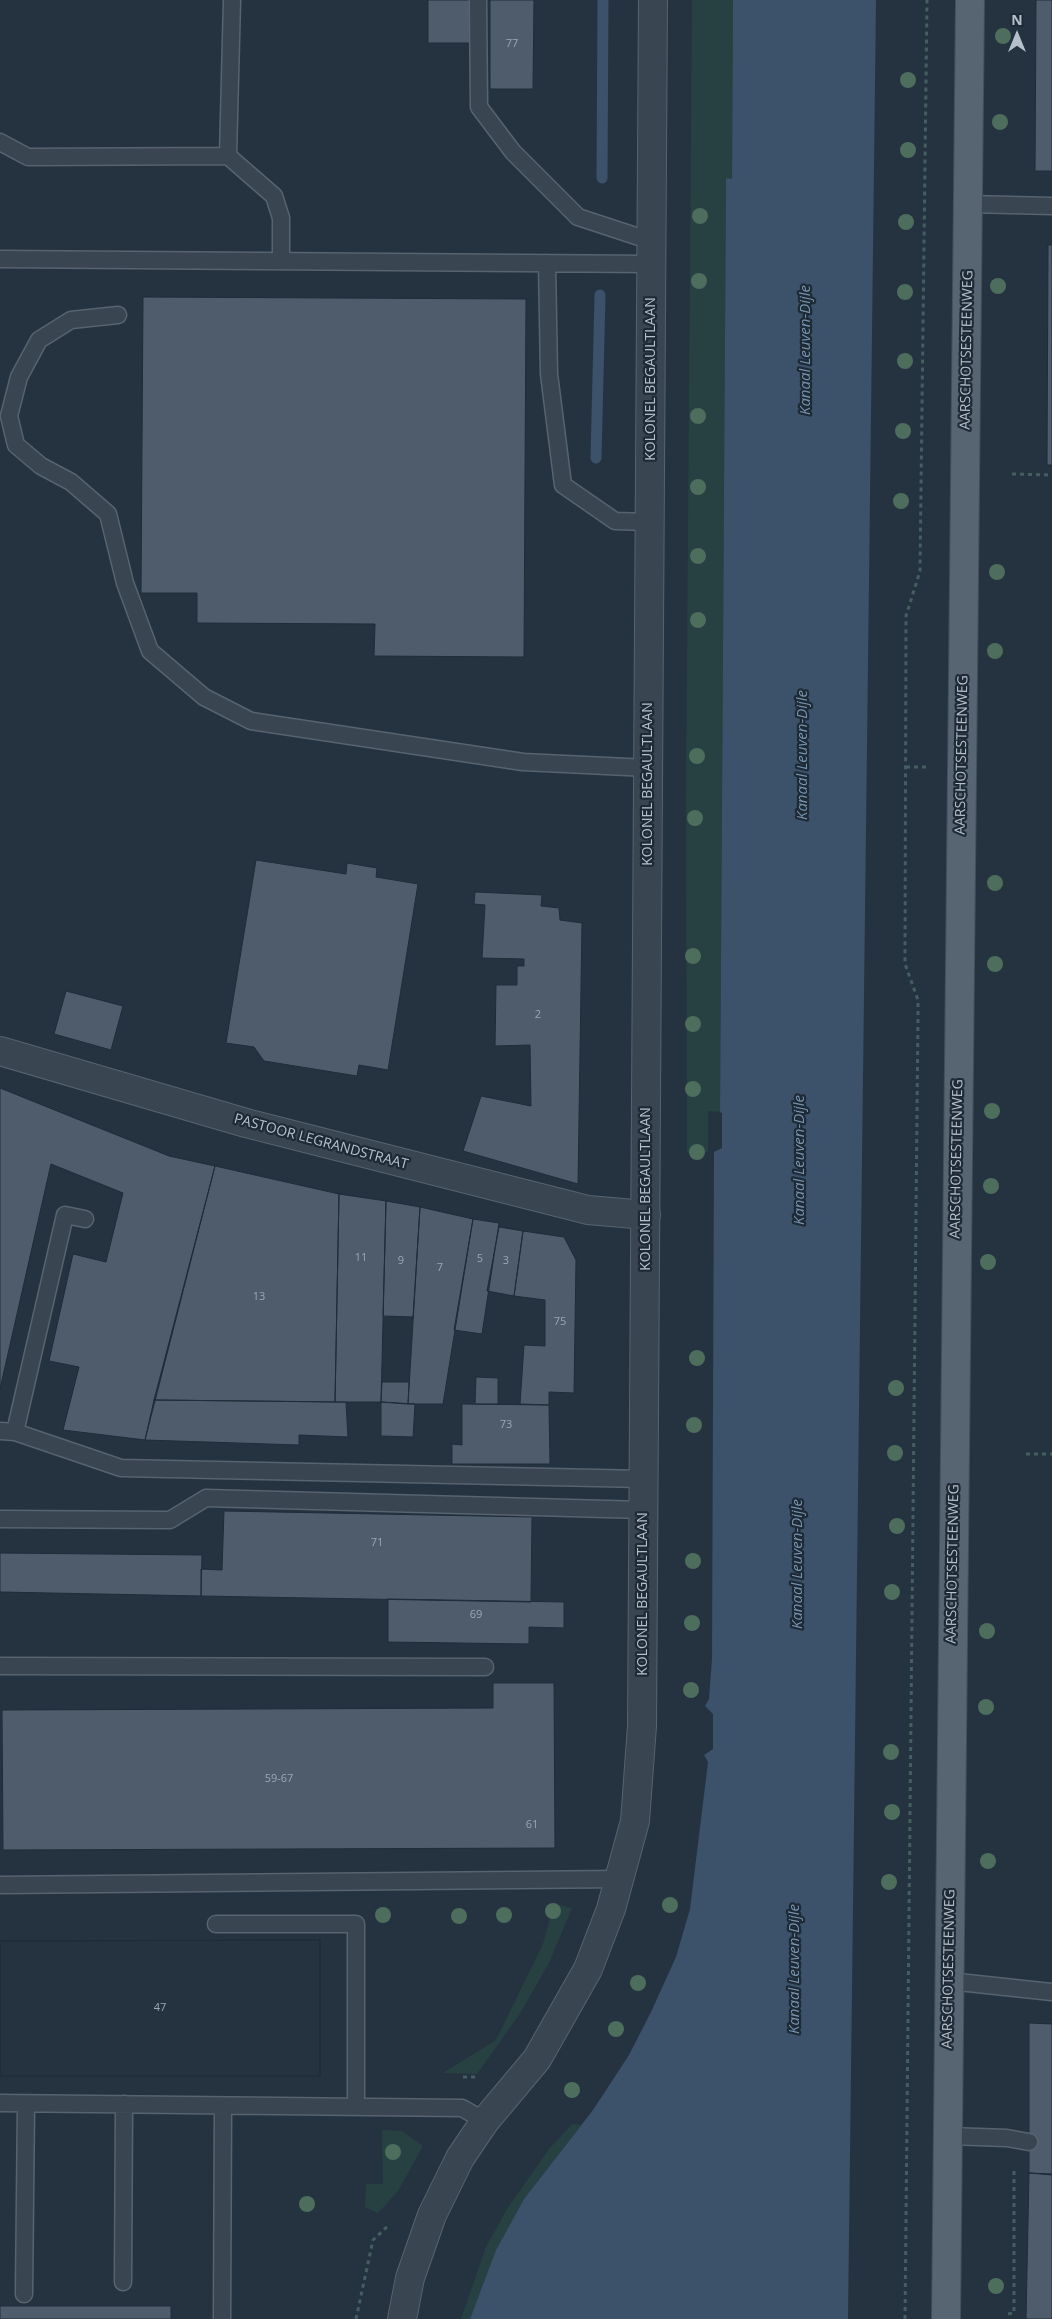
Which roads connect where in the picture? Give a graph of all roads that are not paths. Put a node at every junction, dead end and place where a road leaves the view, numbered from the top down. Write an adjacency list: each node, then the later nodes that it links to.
1 (232, 0): 6 (lane)
2 (478, 0): 9 (lane)
3 (653, 0): 9 (street, KOLONEL BEGAULTLAAN)
4 (970, 0): 7 (main road, AARSCHOTSESTEENWEG)
5 (0, 142): 6 (lane)
6 (228, 156): 11 (lane)
7 (968, 204): 8 (lane); 28 (main road, AARSCHOTSESTEENWEG)
8 (1052, 206)
9 (651, 252): 12 (lane); 14 (street, KOLONEL BEGAULTLAAN)
10 (0, 258): 11 (lane)
11 (281, 260): 12 (lane)
12 (546, 263): 14 (lane)
13 (118, 315): 15 (lane)
14 (650, 522): 15 (street, KOLONEL BEGAULTLAAN)
15 (648, 768): 17 (street, KOLONEL BEGAULTLAAN)
16 (0, 1051): 17 (street, PASTOOR LEGRANDSTRAAT)
17 (646, 1215): 20 (street, KOLONEL BEGAULTLAAN)
18 (85, 1219): 19 (lane)
19 (8, 1431): 20 (lane)
20 (644, 1479): 21 (street, KOLONEL BEGAULTLAAN)
21 (643, 1510): 22 (lane); 25 (street, KOLONEL BEGAULTLAAN)
22 (0, 1519)
23 (0, 1666): 24 (lane)
24 (485, 1668)
25 (620, 1879): 26 (lane); 35 (street, KOLONEL BEGAULTLAAN)
26 (0, 1885)
27 (216, 1924): 34 (lane)
28 (949, 1981): 29 (lane); 36 (main road, AARSCHOTSESTEENWEG)
29 (1052, 1992)
30 (0, 2103): 31 (lane)
31 (26, 2104): 32 (lane); 39 (lane)
32 (124, 2104): 33 (lane); 38 (lane)
33 (223, 2106): 34 (lane); 40 (lane)
34 (356, 2107): 35 (lane)
35 (485, 2121): 41 (street, KOLONEL BEGAULTLAAN)
36 (948, 2136): 37 (lane); 42 (main road, AARSCHOTSESTEENWEG)
37 (1029, 2142)
38 (123, 2282)
39 (24, 2294)
40 (222, 2319)
41 (402, 2319)
42 (946, 2319)

